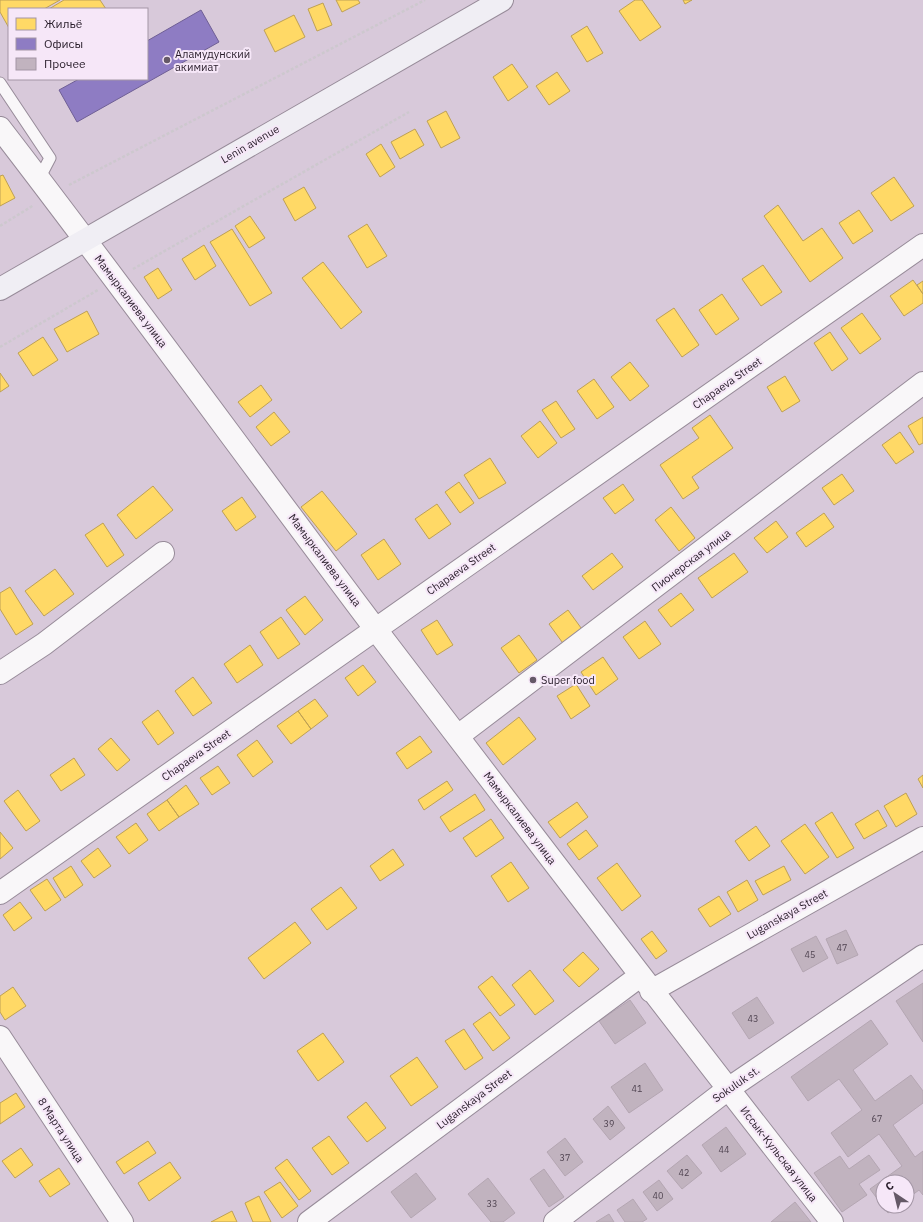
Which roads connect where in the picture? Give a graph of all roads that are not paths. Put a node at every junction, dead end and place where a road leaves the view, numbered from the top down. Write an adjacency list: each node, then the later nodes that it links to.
1 (502, 0): 5 (main road, Lenin avenue)
2 (0, 83): 4 (lane)
3 (0, 128): 4 (street, Мамыркалиева улица)
4 (45, 187): 5 (street, Мамыркалиева улица)
5 (84, 240): 7 (main road, Lenin avenue); 10 (street, Мамыркалиева улица)
6 (923, 245): 10 (street, Chapaeva Street)
7 (0, 289)
8 (923, 383): 12 (street, Пионерская улица)
9 (163, 553): 11 (street)
10 (376, 629): 12 (street, Мамыркалиева улица); 14 (street, Chapaeva Street)
11 (0, 673)
12 (458, 736): 16 (street, Мамыркалиева улица)
13 (923, 838): 16 (street, Luganskaya Street)
14 (0, 893)
15 (923, 956): 18 (street, Sokuluk st.)
16 (645, 983): 18 (street, Иссык-Кульская улица); 20 (street, Luganskaya Street)
17 (0, 1037): 19 (street, 8 Марта улица)
18 (728, 1089): 21 (street, Sokuluk st.); 22 (street, Иссык-Кульская улица)
19 (122, 1222)
20 (309, 1222)
21 (555, 1222)
22 (832, 1222)

